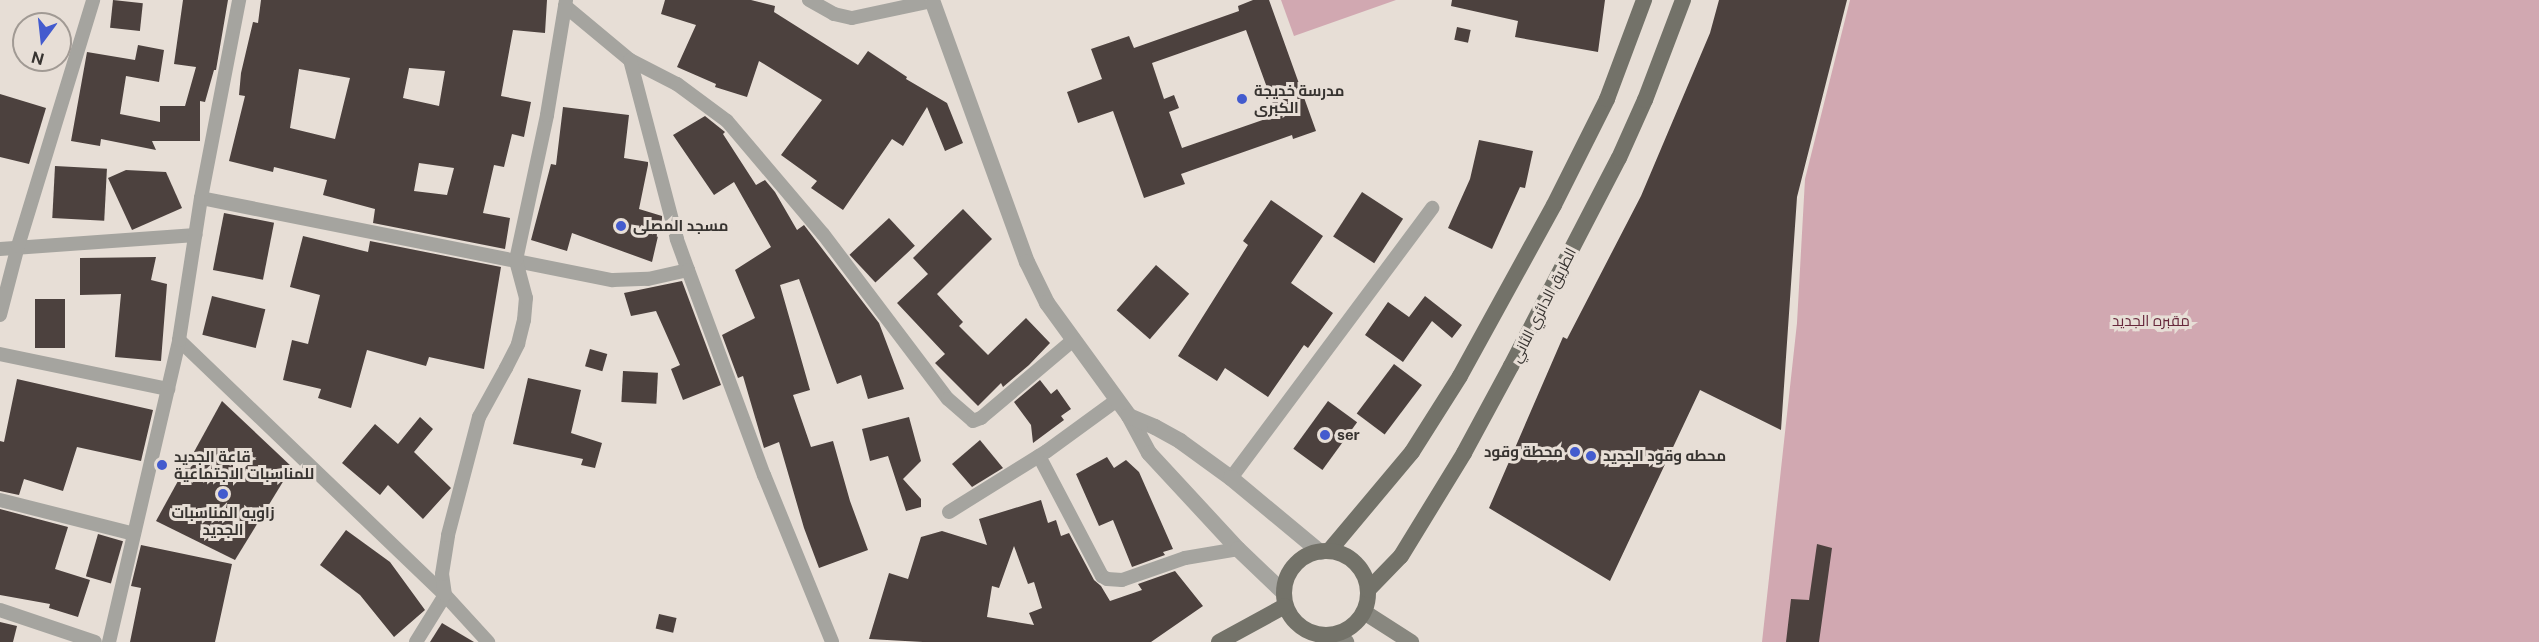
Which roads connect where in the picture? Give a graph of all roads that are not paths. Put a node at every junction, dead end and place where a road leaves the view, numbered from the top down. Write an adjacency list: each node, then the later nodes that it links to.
1 (93, 0): 12 (street)
2 (239, 0): 9 (street)
3 (809, 0): 4 (street)
4 (932, 0): 18 (street)
5 (1644, 0): 29 (main road)
6 (1683, 0): 30 (main road, الطريق الدائري الثاني)
7 (565, 3): 8 (street); 14 (street)
8 (630, 60): 15 (street); 18 (street)
9 (201, 198): 11 (street); 14 (street)
10 (1432, 208): 24 (street)
11 (196, 235): 12 (street); 17 (street)
12 (18, 246): 13 (street); 16 (street)
13 (0, 249)
14 (516, 260): 15 (street); 31 (street)
15 (688, 270): 40 (street)
16 (0, 315)
17 (179, 340): 20 (street); 31 (street)
18 (1072, 341): 21 (street)
19 (0, 354): 20 (street)
20 (168, 389): 27 (street)
21 (1117, 400): 22 (street); 23 (street)
22 (1129, 416): 24 (street); 28 (street)
23 (1039, 456): 26 (street); 28 (street)
24 (1232, 478): 29 (street)
25 (0, 500): 27 (street)
26 (949, 512)
27 (134, 534): 37 (street)
28 (1238, 549): 32 (street)
29 (1324, 552): 30 (main road); 32 (main road)
30 (1368, 590): 34 (main road)
31 (445, 595): 38 (street); 39 (street)
32 (1284, 599): 35 (main road); 41 (main road)
33 (0, 610): 36 (street)
34 (1364, 612): 35 (main road); 42 (main road)
35 (1328, 639)
36 (95, 642)
37 (109, 642)
38 (416, 642)
39 (488, 642)
40 (832, 642)
41 (1219, 642)
42 (1410, 642)

